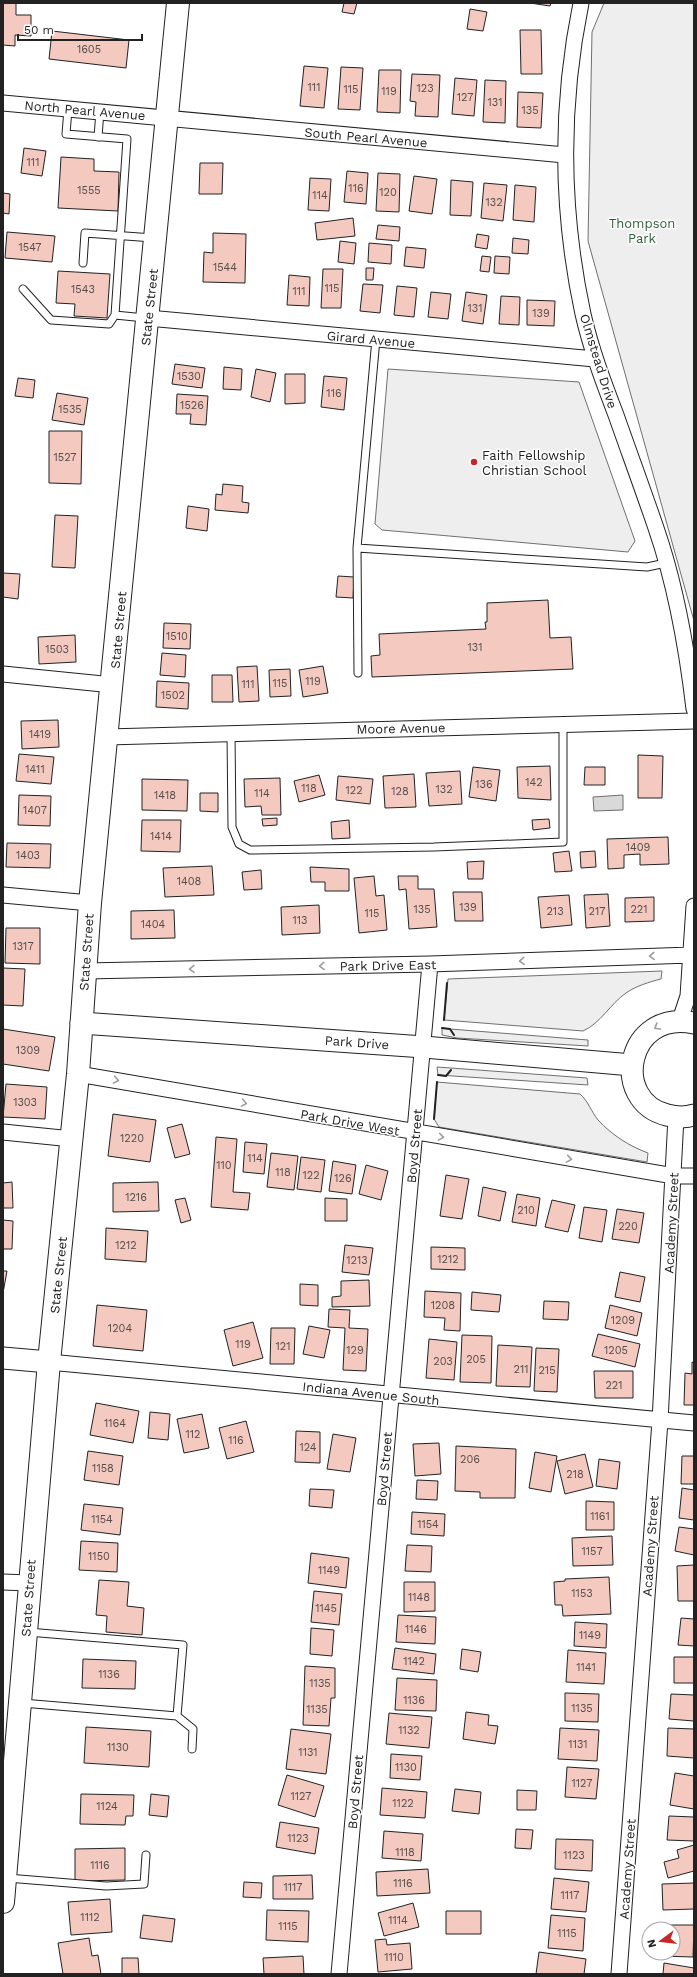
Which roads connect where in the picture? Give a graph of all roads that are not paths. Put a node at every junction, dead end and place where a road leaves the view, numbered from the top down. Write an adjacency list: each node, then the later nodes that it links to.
1 (178, 3): 6 (highway, State Street)
2 (581, 3): 8 (street, Olmstead Drive)
3 (3, 103): 4 (street, North Pearl Avenue)
4 (68, 108): 5 (street, North Pearl Avenue); 7 (lane)
5 (100, 111): 6 (street, North Pearl Avenue); 7 (lane)
6 (167, 118): 8 (street, South Pearl Avenue); 10 (highway, State Street)
7 (98, 137): 9 (lane)
8 (565, 156): 16 (street, Olmstead Drive)
9 (120, 236): 10 (lane); 11 (lane); 13 (lane)
10 (156, 238): 14 (highway, State Street)
11 (83, 263)
12 (23, 289): 13 (lane)
13 (115, 315): 14 (lane)
14 (148, 318): 15 (street, Girard Avenue); 21 (highway, State Street)
15 (376, 339): 16 (street, Girard Avenue); 17 (lane)
16 (595, 359): 18 (street, Olmstead Drive)
17 (357, 548): 18 (lane); 19 (lane)
18 (666, 563): 22 (street, Olmstead Drive)
19 (358, 673)
20 (3, 674): 21 (street)
21 (112, 685): 26 (highway, State Street)
22 (694, 710)
23 (694, 721): 24 (street, Moore Avenue)
24 (563, 724): 25 (street, Moore Avenue); 25 (lane)
25 (231, 733): 26 (street, Moore Avenue)
26 (107, 737): 28 (highway, State Street)
27 (3, 895): 28 (street)
28 (90, 903): 32 (highway, State Street)
29 (694, 906): 30 (street)
30 (691, 955): 31 (street, Park Drive East, one-way to 31); 33 (street)
31 (430, 964): 32 (street, Park Drive East, one-way to 32); 35 (street, Boyd Street)
32 (85, 971): 34 (highway, State Street)
33 (687, 1022): 36 (street, one-way to 36)
34 (81, 1023): 35 (street, Park Drive); 37 (highway, State Street)
35 (424, 1047): 36 (street, Park Drive); 40 (street, Boyd Street)
36 (632, 1065): 38 (street)
37 (78, 1074): 40 (street, Park Drive West, one-way to 40); 41 (highway, State Street)
38 (685, 1116): 42 (street, Academy Street)
39 (3, 1132): 41 (street)
40 (415, 1133): 42 (street, Park Drive West, one-way to 42); 46 (street, Boyd Street)
41 (72, 1139): 45 (highway, State Street)
42 (674, 1176): 43 (street, Park Drive West); 47 (street, Academy Street)
43 (694, 1176)
44 (3, 1358): 45 (street)
45 (49, 1362): 46 (street, Indiana Avenue South); 50 (highway, State Street)
46 (391, 1395): 47 (street, Indiana Avenue South); 58 (street, Boyd Street)
47 (660, 1421): 48 (street, Indiana Avenue South); 59 (street, Academy Street)
48 (694, 1423)
49 (3, 1582): 50 (street)
50 (29, 1583): 51 (highway, State Street)
51 (26, 1632): 52 (highway, State Street); 53 (lane)
52 (19, 1703): 53 (lane); 56 (highway, State Street)
53 (177, 1716): 54 (lane)
54 (192, 1749)
55 (146, 1855): 56 (lane)
56 (5, 1878): 57 (highway, State Street)
57 (3, 1902)
58 (339, 1974)
59 (619, 1974)

